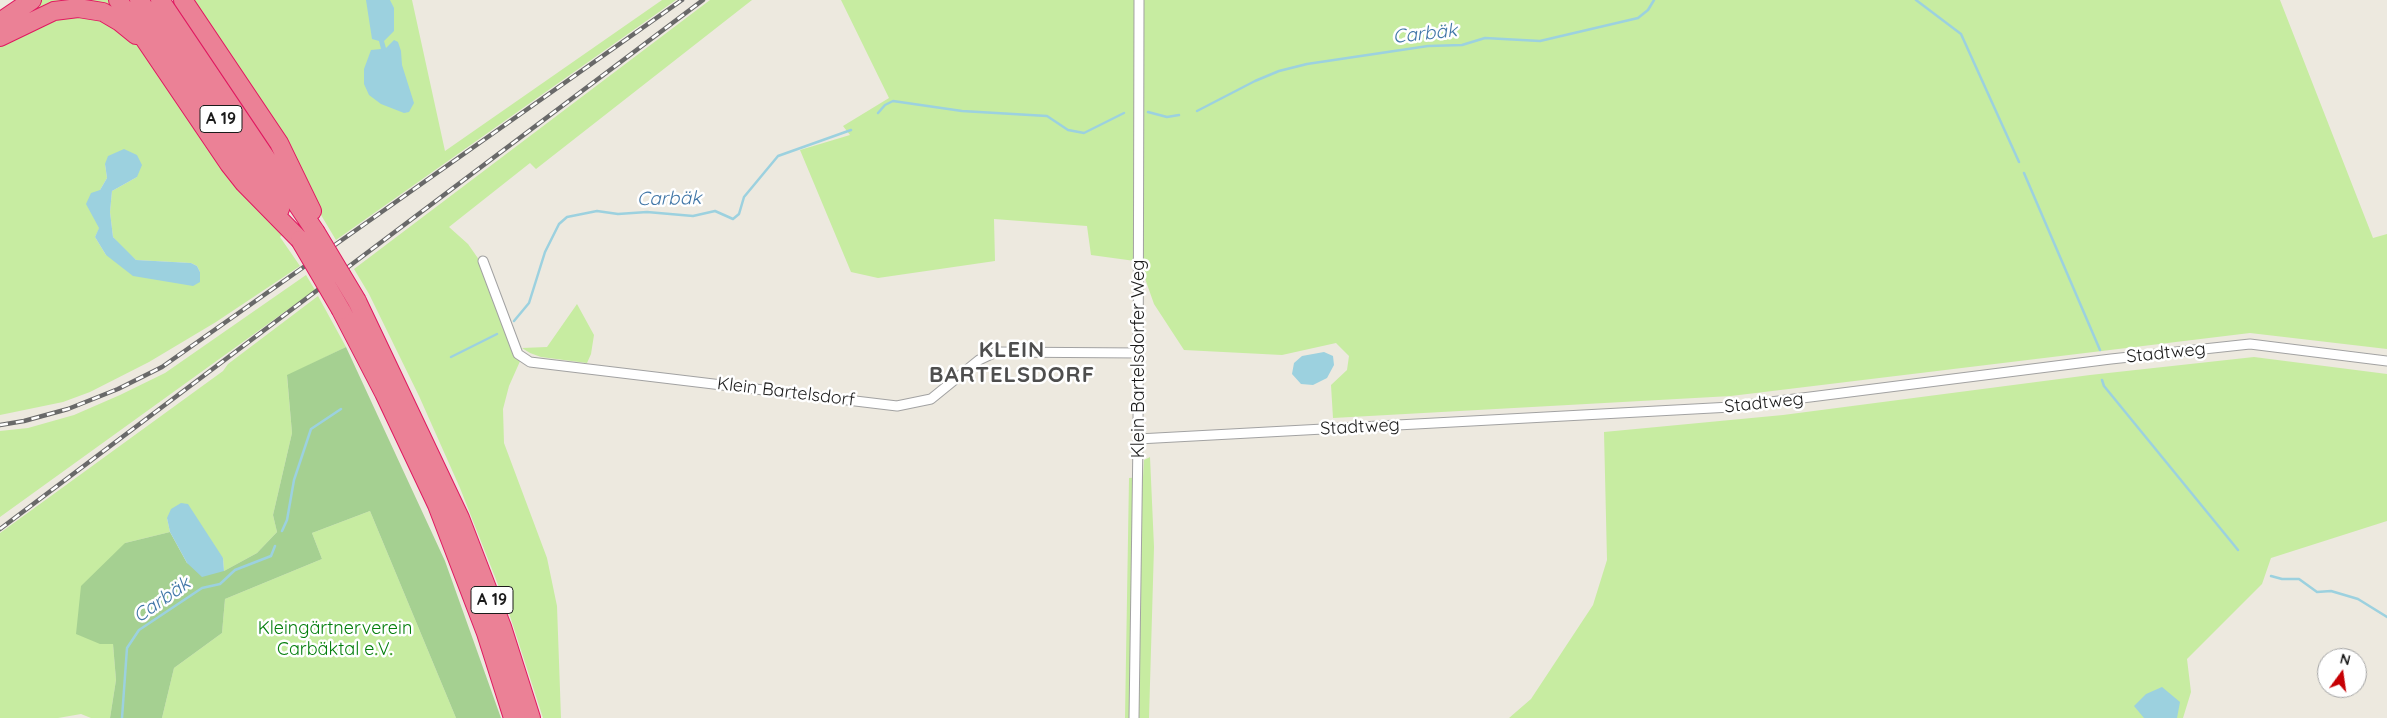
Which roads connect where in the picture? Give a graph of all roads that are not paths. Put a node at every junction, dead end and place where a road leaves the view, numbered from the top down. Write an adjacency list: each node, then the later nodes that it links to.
1 (32, 0): 7 (highway)
2 (118, 0): 9 (highway)
3 (139, 0): 11 (highway, A 19)
4 (160, 0): 10 (highway, A 19)
5 (1139, 0): 13 (street, Klein Bartelsdorfer Weg)
6 (187, 3): 10 (highway)
7 (0, 22)
8 (0, 37): 9 (highway)
9 (147, 42): 11 (highway)
10 (315, 231): 17 (highway, A 19, bridge)
11 (300, 240): 16 (highway, A 19, bridge)
12 (483, 261): 13 (street, Klein Bartelsdorf)
13 (1139, 353): 15 (street, Klein Bartelsdorfer Weg)
14 (2387, 361): 15 (street, Stadtweg)
15 (1138, 439): 18 (street, Klein Bartelsdorfer Weg)
16 (513, 718)
17 (531, 718)
18 (1134, 718)

